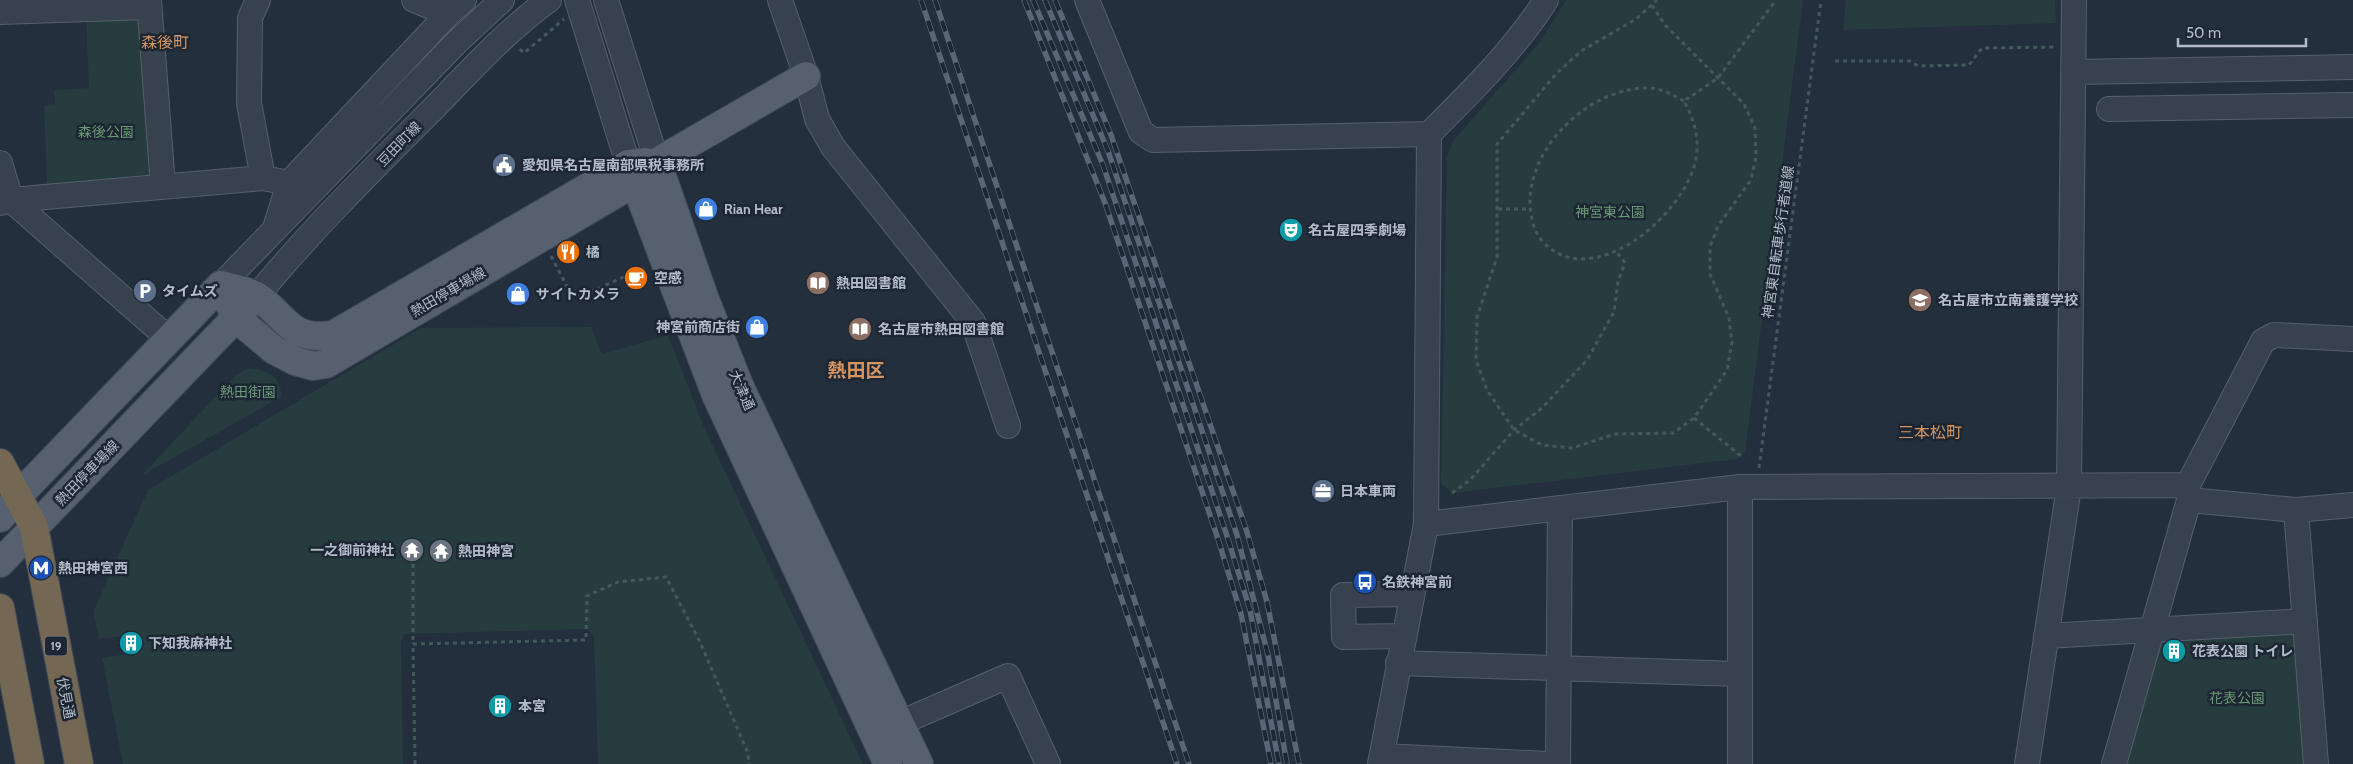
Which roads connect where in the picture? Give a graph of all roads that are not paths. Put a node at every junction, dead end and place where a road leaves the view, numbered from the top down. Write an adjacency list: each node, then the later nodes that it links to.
1 (258, 0): 25 (street)
2 (414, 0): 11 (street)
3 (502, 0): 29 (street)
4 (549, 0): 31 (street, 豆田町線)
5 (606, 0): 22 (street, 大津通)
6 (780, 0): 17 (street)
7 (1088, 0): 21 (street)
8 (1546, 0): 21 (street)
9 (2074, 0): 16 (street)
10 (148, 3): 13 (street); 27 (street)
11 (456, 7): 26 (street)
12 (571, 10): 24 (street, 大津通)
13 (0, 12)
14 (2353, 67): 15 (street)
15 (2286, 68): 16 (street); 19 (street)
16 (2074, 72): 37 (street)
17 (806, 76): 22 (main road, 熱田停車場線); 35 (street)
18 (2353, 105): 19 (street)
19 (2286, 106): 20 (street)
20 (2109, 109)
21 (1430, 134): 45 (street)
22 (657, 162): 24 (main road, 熱田停車場線); 57 (main road, 大津通)
23 (0, 163): 28 (street)
24 (631, 173): 31 (main road, 熱田停車場線); 32 (main road, 熱田停車場線); 61 (main road, 大津通)
25 (262, 178): 26 (street); 27 (street)
26 (289, 183): 29 (street)
27 (163, 186): 28 (street)
28 (6, 201): 33 (street)
29 (274, 230): 30 (street)
30 (221, 285): 31 (main road, 熱田停車場線); 32 (main road, 熱田停車場線); 33 (main road)
31 (257, 296): 32 (main road, 熱田停車場線)
32 (236, 318): 46 (main road, 熱田停車場線)
33 (169, 339): 40 (main road)
34 (2353, 339): 39 (street)
35 (1008, 426)
36 (0, 463): 40 (highway, 伏見通 / 19)
37 (2069, 486): 38 (street); 39 (street); 53 (street)
38 (1748, 487): 42 (street); 56 (street)
39 (2188, 493): 43 (street); 51 (street)
40 (18, 496): 44 (main road); 46 (highway, 伏見通 / 19)
41 (2353, 505): 43 (street)
42 (1560, 508): 45 (street); 55 (street)
43 (2296, 510): 50 (street)
44 (0, 518)
45 (1426, 524): 48 (street)
46 (34, 527): 47 (main road, 熱田停車場線); 60 (highway, 伏見通 / 19)
47 (0, 564)
48 (1412, 594): 52 (street); 52 (street)
49 (0, 608): 59 (highway)
50 (2305, 621): 51 (street); 69 (street)
51 (2152, 630): 53 (street); 68 (street)
52 (1404, 636): 54 (street)
53 (2046, 636): 67 (street)
54 (1398, 663): 55 (street); 58 (street)
55 (1559, 669): 56 (street); 65 (street)
56 (1739, 674): 66 (street)
57 (900, 723): 62 (main road, 大津通); 63 (street)
58 (1381, 760): 64 (street)
59 (30, 764)
60 (79, 764)
61 (888, 764)
62 (919, 764)
63 (1048, 764)
64 (1549, 764)
65 (1558, 764)
66 (1740, 764)
67 (2027, 764)
68 (2114, 764)
69 (2316, 764)

